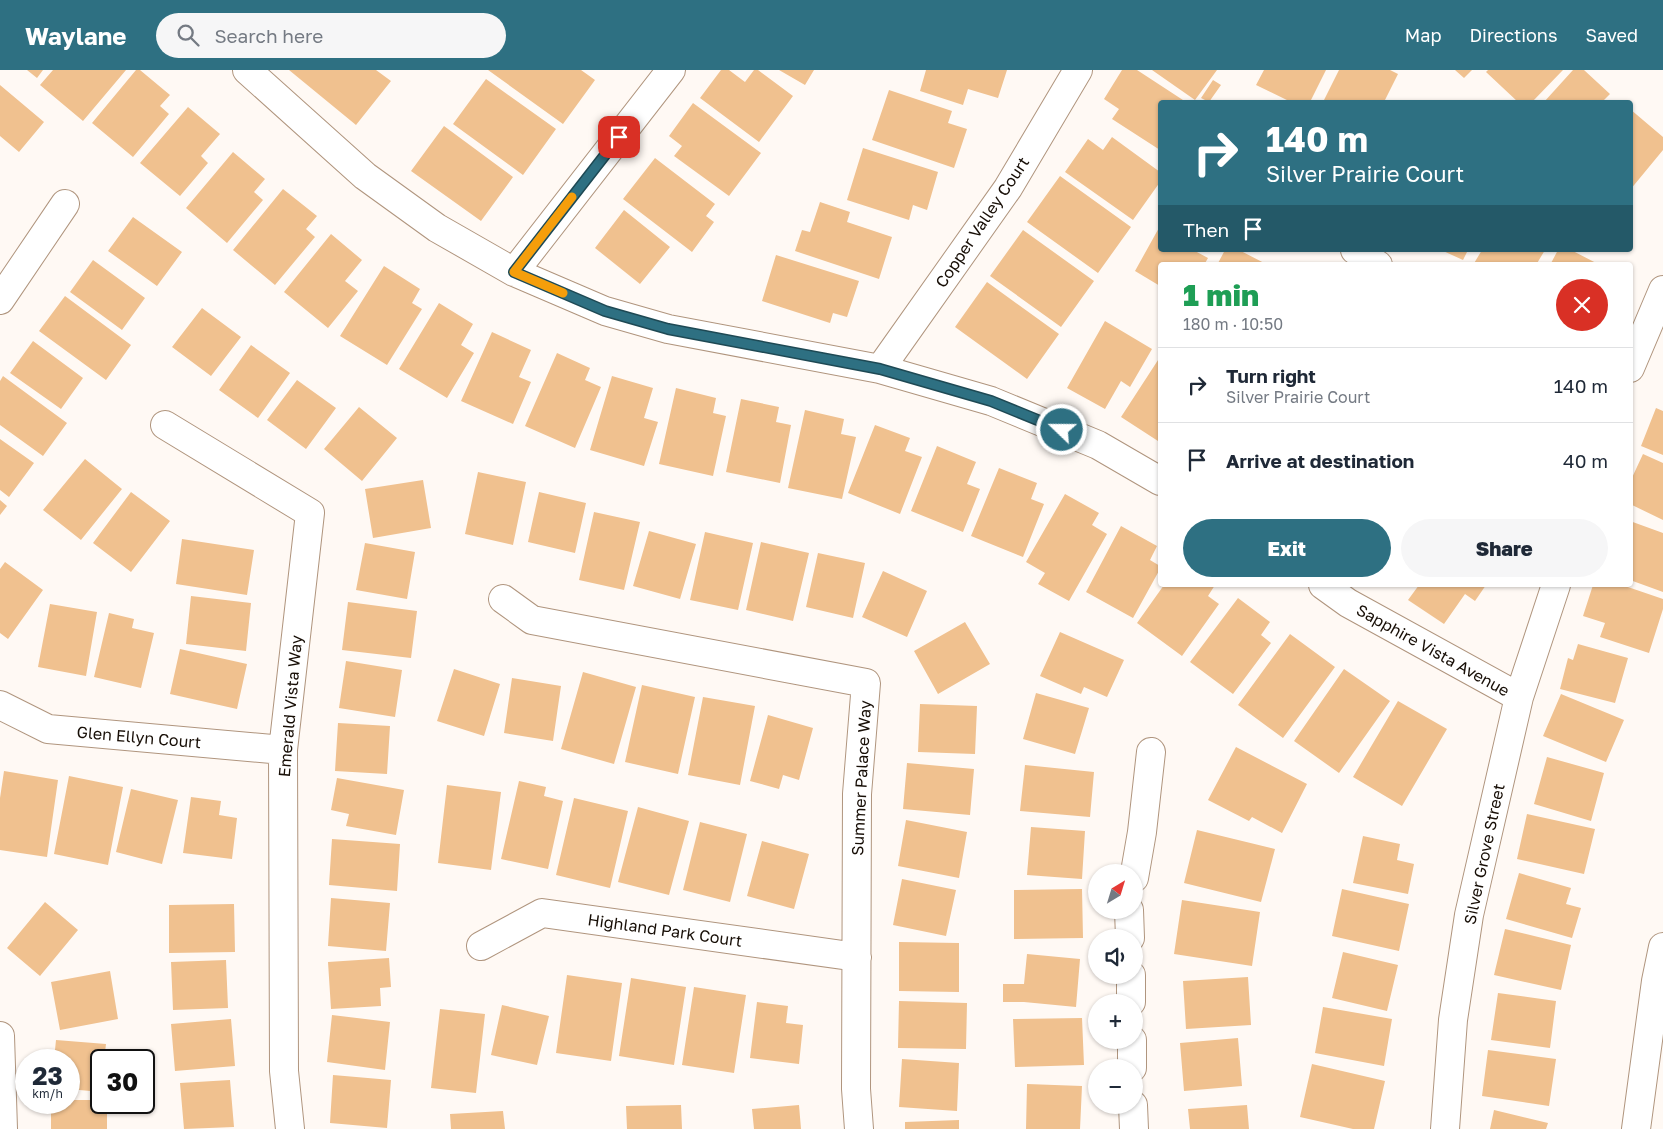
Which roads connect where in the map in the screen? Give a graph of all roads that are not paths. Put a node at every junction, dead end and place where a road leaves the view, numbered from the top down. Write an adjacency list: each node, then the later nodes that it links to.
1 (247, 70): 7 (street)
2 (671, 70): 7 (street)
3 (1078, 70): 11 (street, Copper Valley Court)
4 (65, 204): 9 (street)
5 (1358, 252): 6 (street)
6 (1373, 262)
7 (514, 272): 11 (street)
8 (1663, 290): 10 (street)
9 (0, 300)
10 (1633, 361)
11 (880, 369): 13 (street)
12 (165, 425): 19 (street, Emerald Vista Way)
13 (1158, 480)
14 (1326, 587): 17 (street, Sapphire Vista Avenue)
15 (1555, 587): 17 (street, Silver Grove Street)
16 (503, 599): 24 (street, Summer Palace Way)
17 (1519, 697): 31 (street, Silver Grove Street)
18 (0, 705): 19 (street, Glen Ellyn Court)
19 (283, 750): 28 (street, Emerald Vista Way)
20 (1151, 752): 21 (street)
21 (1136, 864)
22 (481, 946): 24 (street, Highland Park Court)
23 (1663, 947): 32 (street)
24 (857, 957): 29 (street, Summer Palace Way)
25 (0, 1036): 27 (street)
26 (1133, 1114): 30 (street)
27 (3, 1129)
28 (290, 1129)
29 (859, 1129)
30 (1134, 1129)
31 (1445, 1129)
32 (1636, 1129)

